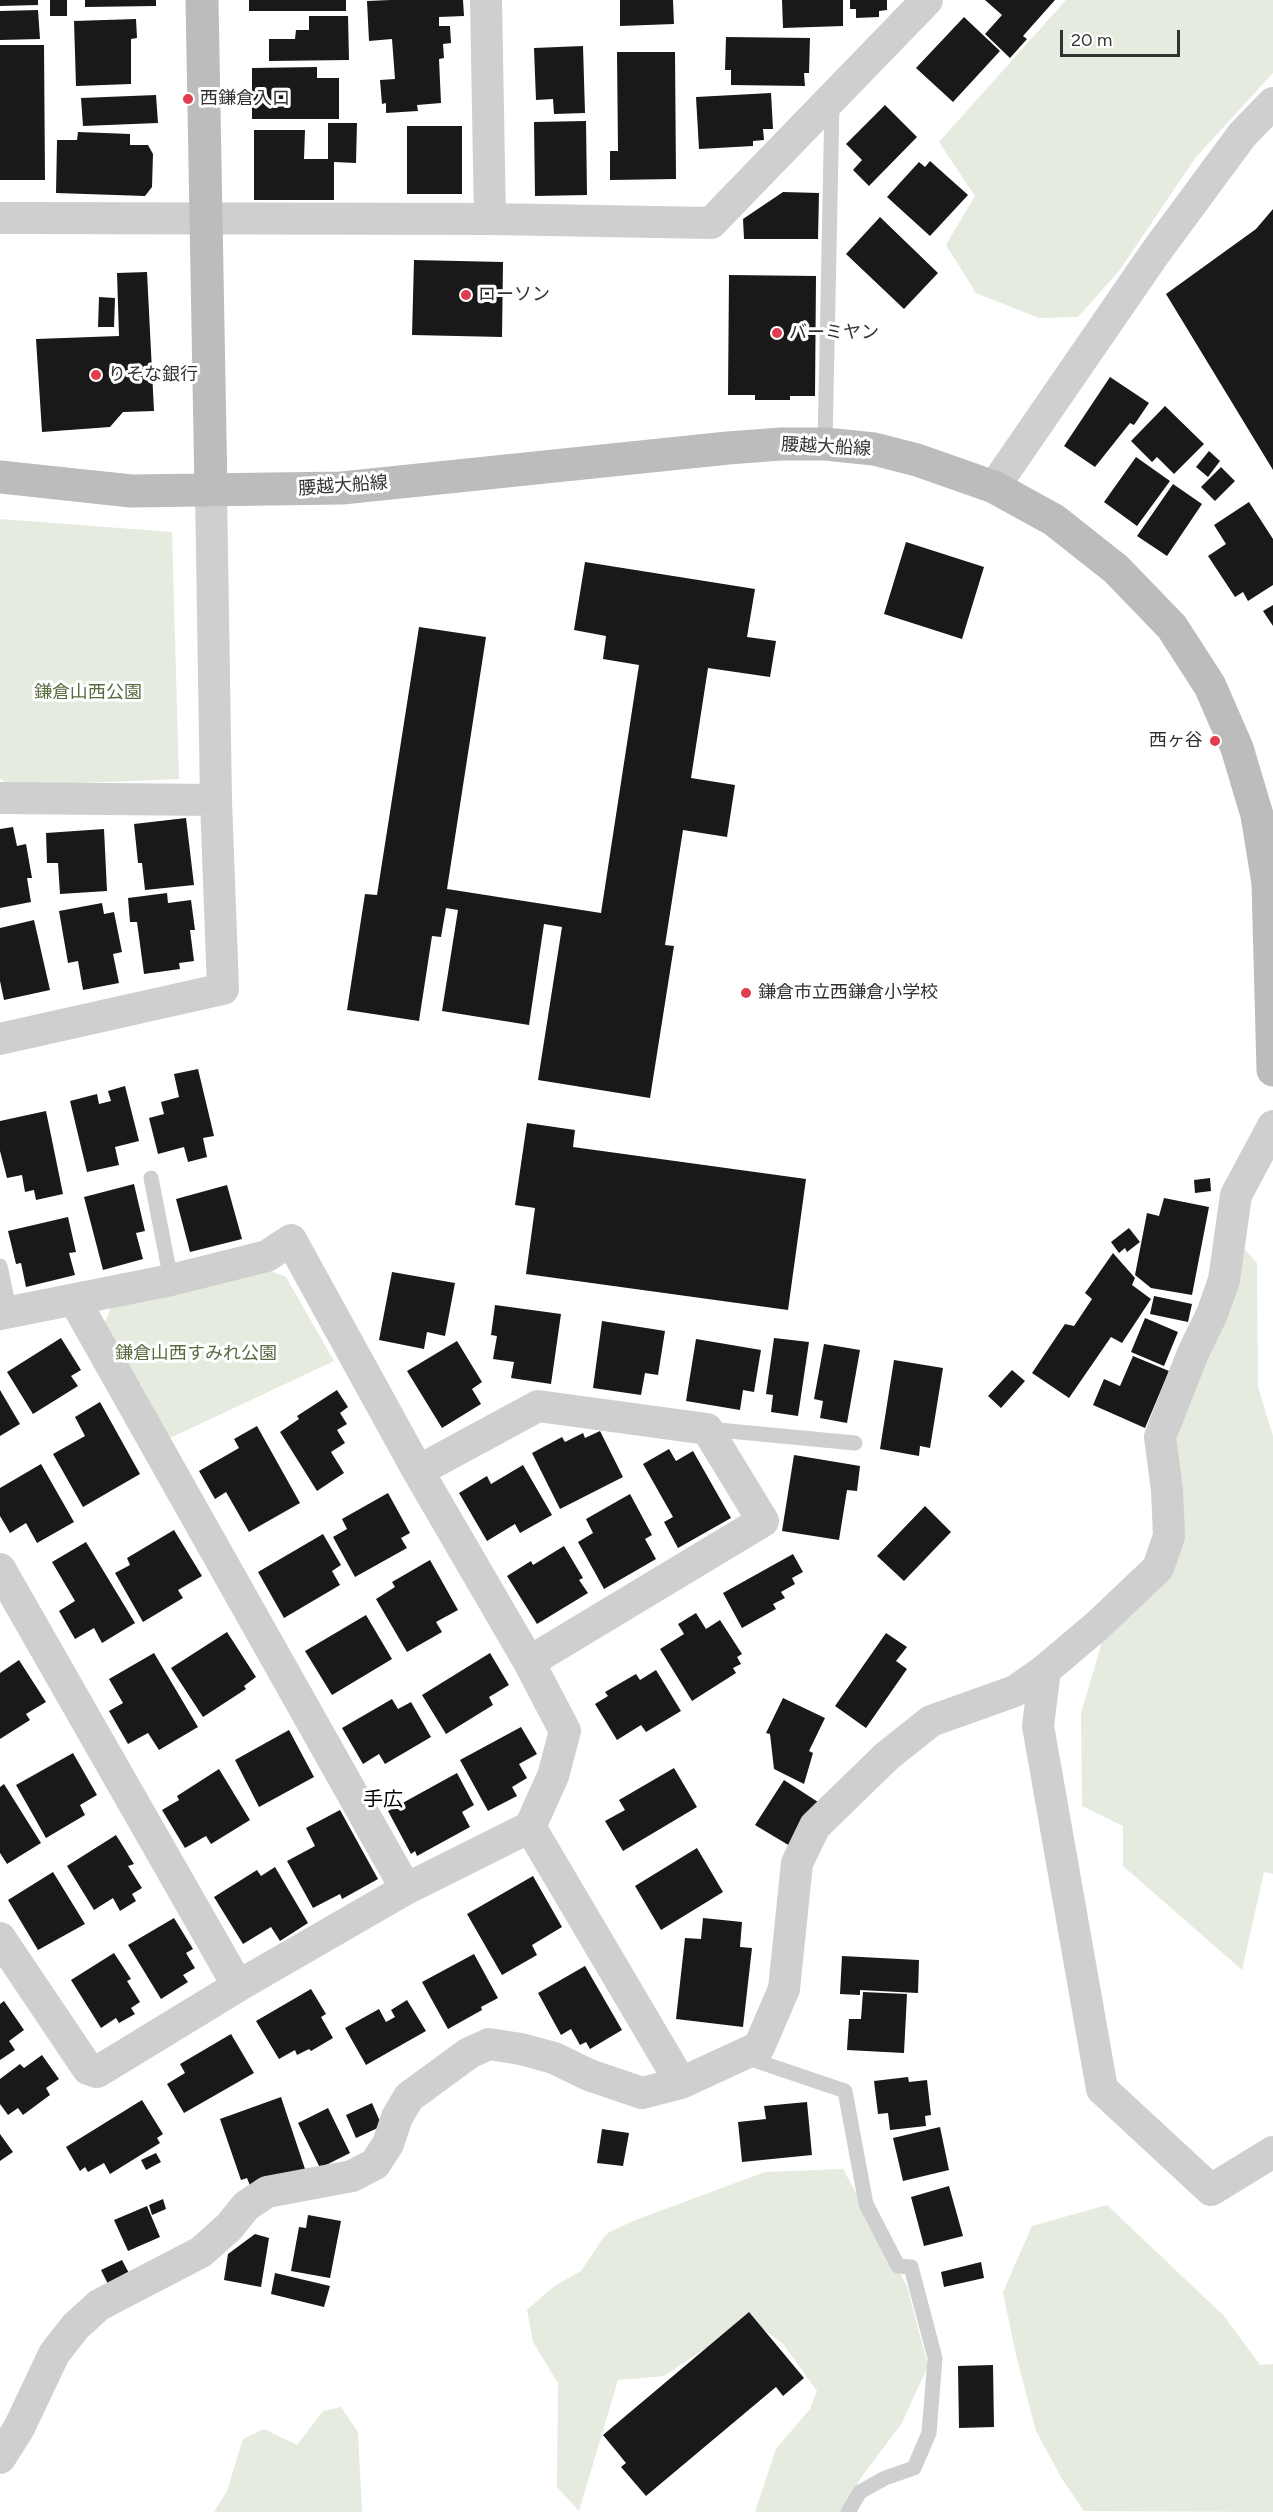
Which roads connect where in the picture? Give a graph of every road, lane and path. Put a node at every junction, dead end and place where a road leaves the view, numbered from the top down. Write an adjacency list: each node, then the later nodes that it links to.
1 (202, 0): 7 (main road)
2 (486, 0): 8 (street)
3 (927, 0): 4 (street)
4 (832, 100): 8 (street); 9 (lane)
5 (1273, 103): 11 (street)
6 (0, 218): 7 (street)
7 (206, 218): 8 (street); 12 (main road)
8 (490, 219)
9 (825, 444): 11 (main road, 腰越大船線); 12 (main road, 腰越大船線)
10 (0, 477): 12 (main road, 腰越大船線)
11 (994, 488): 15 (main road, 腰越大船線)
12 (211, 490): 14 (street)
13 (0, 798): 14 (street)
14 (216, 800): 16 (street)
15 (1270, 882): 17 (main road, 腰越大船線)
16 (0, 1039)
17 (1273, 1070)
18 (1273, 1126): 29 (street)
19 (151, 1178): 21 (lane)
20 (0, 1266): 23 (lane)
21 (171, 1280): 22 (street); 26 (street)
22 (75, 1301): 23 (street); 31 (street)
23 (5, 1313)
24 (707, 1429): 25 (lane); 26 (street); 28 (street)
25 (855, 1443)
26 (418, 1471): 28 (street)
27 (0, 1569): 33 (street)
28 (529, 1662): 30 (street)
29 (1045, 1670): 34 (street); 36 (street)
30 (530, 1827): 31 (street); 35 (street)
31 (406, 1889): 33 (street)
32 (0, 1938): 33 (street)
33 (238, 1986)
34 (742, 2056): 35 (street); 38 (lane)
35 (681, 2083): 37 (street)
36 (1273, 2152)
37 (0, 2458)
38 (848, 2512)

